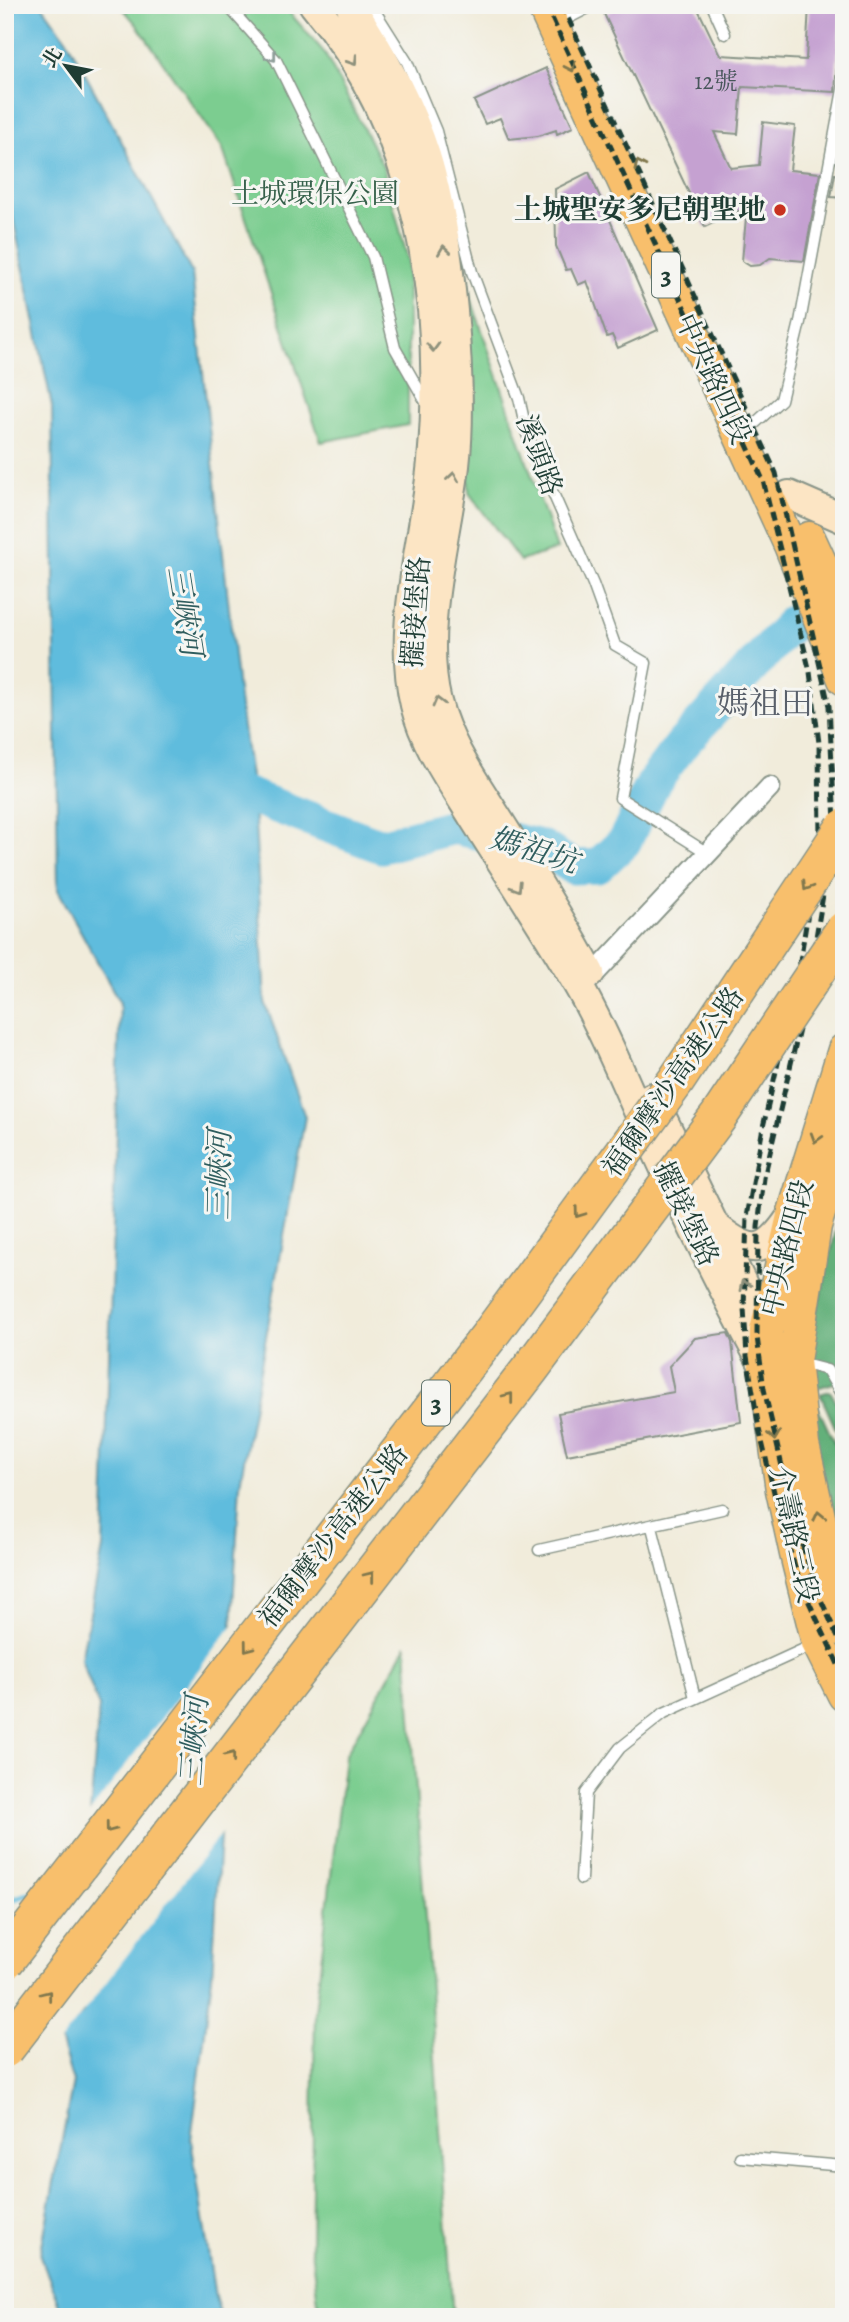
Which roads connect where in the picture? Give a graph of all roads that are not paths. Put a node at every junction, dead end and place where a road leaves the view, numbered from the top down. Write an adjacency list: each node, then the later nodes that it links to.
1 (227, 5): 9 (lane, one-way to 9)
2 (314, 5): 9 (street, 擺接堡路, one-way to 9)
3 (350, 5): 17 (street, 擺接堡路, one-way to 3)
4 (372, 5): 20 (lane, 溪頭路)
5 (712, 5): 7 (lane)
6 (565, 12): 10 (main road, 中央路四段 / 3)
7 (725, 34)
8 (844, 85): 10 (lane)
9 (434, 416): 17 (street, 擺接堡路)
10 (748, 430): 11 (main road, 中央路四段 / 3); 13 (main road, 中央路四段 / 3)
11 (789, 495): 12 (street); 13 (main road, 中央路四段 / 3)
12 (844, 519)
13 (803, 564): 14 (main road, 中央路四段 / 3); 15 (street); 16 (main road, 中央路四段 / 3)
14 (844, 613)
15 (816, 647)
16 (844, 678)
17 (453, 766): 22 (street, 擺接堡路)
18 (770, 787): 20 (street)
19 (844, 828): 37 (highway, 福爾摩沙高速公路 / 3, one-way to 37, bridge)
20 (706, 852): 22 (street)
21 (844, 930): 38 (highway, 福爾摩沙高速公路 / 3, one-way to 21, bridge)
22 (586, 983): 26 (street, 擺接堡路); 28 (street, 擺接堡路)
23 (844, 1050): 25 (main road, 中央路四段, one-way to 25)
24 (844, 1133): 28 (main road, 中央路四段)
25 (794, 1212): 26 (street); 27 (main road, 中央路四段)
26 (715, 1226): 27 (street, 擺接堡路, one-way to 26)
27 (766, 1331): 28 (main road, 中央路四段)
28 (780, 1365): 29 (lane); 33 (main road, 介壽路三段)
29 (844, 1399)
30 (722, 1509): 31 (lane)
31 (652, 1527): 32 (lane); 35 (lane)
32 (539, 1550)
33 (831, 1637): 34 (main road, 介壽路三段); 35 (lane)
34 (844, 1695)
35 (695, 1698): 36 (lane)
36 (581, 1879)
37 (5, 1961)
38 (5, 2049)
39 (740, 2157): 40 (lane)
40 (844, 2166)

